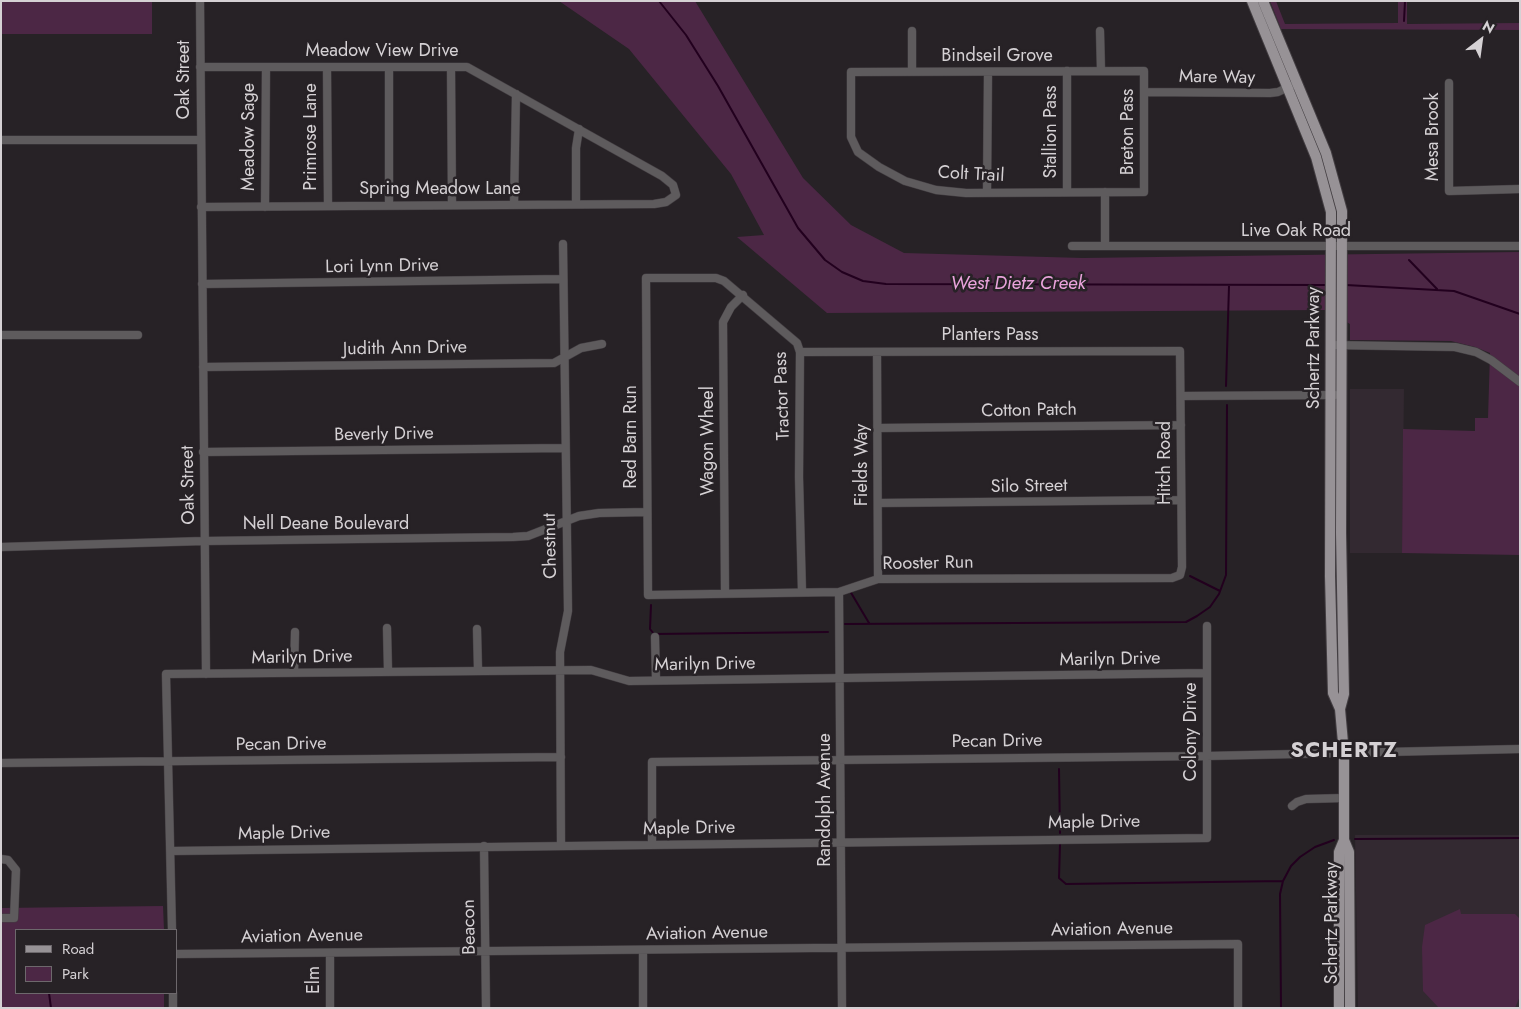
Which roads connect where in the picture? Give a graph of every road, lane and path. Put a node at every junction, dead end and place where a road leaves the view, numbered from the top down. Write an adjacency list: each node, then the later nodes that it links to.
1 (200, 1): 6 (street, Oak Street)
2 (1252, 1): 18 (main road, Schertz Parkway)
3 (1263, 1): 18 (main road, Schertz Parkway)
4 (912, 30): 15 (street)
5 (1100, 31): 12 (street)
6 (200, 67): 7 (street, Meadow View Drive); 23 (street, Oak Street)
7 (266, 67): 9 (street, Meadow View Drive); 36 (street, Meadow Sage)
8 (451, 67): 10 (street, Meadow View Drive); 20 (street, Meadow View Drive); 32 (street)
9 (327, 68): 10 (street, Meadow View Drive); 34 (street, Primrose Lane)
10 (389, 68): 31 (street)
11 (1067, 71): 12 (street, Bindseil Grove); 16 (street, Bindseil Grove); 25 (street, Stallion Pass)
12 (1100, 71): 13 (street, Bindseil Grove)
13 (1144, 71): 19 (street, Breton Pass)
14 (851, 72): 15 (street, Bindseil Grove); 28 (street, Colt Trail)
15 (912, 72): 16 (street, Bindseil Grove)
16 (988, 72): 28 (street)
17 (1449, 83): 24 (street, Mesa Brook)
18 (1292, 85): 19 (street, Mare Way); 41 (main road, Schertz Parkway); 42 (main road, Schertz Parkway)
19 (1144, 92): 27 (street, Breton Pass)
20 (516, 94): 21 (street, Meadow View Drive); 33 (street)
21 (579, 129): 29 (street, Meadow View Drive); 30 (street)
22 (1, 140): 23 (street)
23 (201, 140): 35 (street, Oak Street)
24 (1520, 189)
25 (1067, 192): 26 (street, Colt Trail); 28 (street, Colt Trail)
26 (1105, 192): 27 (street, Colt Trail); 39 (street)
27 (1144, 192)
28 (987, 193)
29 (676, 195): 30 (street, Spring Meadow Lane)
30 (576, 204): 33 (street, Spring Meadow Lane)
31 (389, 205): 32 (street, Spring Meadow Lane); 34 (street, Spring Meadow Lane)
32 (452, 205): 33 (street, Spring Meadow Lane)
33 (514, 205)
34 (328, 206): 36 (street, Spring Meadow Lane)
35 (202, 207): 36 (street, Spring Meadow Lane); 45 (street, Oak Street)
36 (265, 207)
37 (563, 244): 44 (street, Chestnut)
38 (1072, 246): 39 (street, Live Oak Road)
39 (1105, 246): 41 (street, Live Oak Road)
40 (1520, 246): 42 (street, Live Oak Road)
41 (1332, 247): 42 (street, Live Oak Road); 47 (main road, Schertz Parkway)
42 (1343, 247): 47 (main road, Schertz Parkway)
43 (646, 278): 46 (street, Tractor Pass); 69 (street, Red Barn Run)
44 (563, 279): 45 (street, Lori Lynn Drive); 56 (street, Chestnut)
45 (202, 284): 57 (street, Oak Street)
46 (743, 294): 54 (street, Tractor Pass); 80 (street, Wagon Wheel)
47 (1337, 323): 51 (main road, Schertz Parkway); 52 (main road, Schertz Parkway)
48 (1, 335): 49 (street)
49 (138, 336)
50 (602, 344): 56 (street, Judith Ann Drive)
51 (1331, 345): 52 (street); 59 (main road, Schertz Parkway)
52 (1342, 345): 58 (street); 60 (main road, Schertz Parkway)
53 (1180, 351): 55 (street, Planters Pass); 61 (street, Hitch Road)
54 (800, 352): 55 (street, Planters Pass); 78 (street, Tractor Pass)
55 (877, 352): 63 (street, Fields Way)
56 (564, 358): 57 (street, Judith Ann Drive); 65 (street, Chestnut)
57 (203, 367): 66 (street, Oak Street)
58 (1520, 382)
59 (1330, 395): 60 (street); 61 (street); 64 (main road, Schertz Parkway)
60 (1342, 395): 64 (main road, Schertz Parkway)
61 (1181, 396): 62 (street, Hitch Road)
62 (1181, 425): 63 (street, Cotton Patch); 67 (street, Hitch Road)
63 (878, 428): 68 (street, Fields Way)
64 (1336, 432): 71 (main road, Schertz Parkway)
65 (564, 448): 66 (street, Beverly Drive); 70 (street, Chestnut)
66 (204, 452): 72 (street, Oak Street)
67 (1181, 500): 68 (street, Silo Street); 74 (street, Hitch Road)
68 (878, 503): 77 (street, Fields Way)
69 (648, 512): 70 (street, Nell Deane Boulevard); 81 (street, Red Barn Run)
70 (566, 522): 72 (street, Nell Deane Boulevard); 90 (street, Chestnut)
71 (1336, 533): 75 (main road, Schertz Parkway); 76 (main road, Schertz Parkway)
72 (204, 541): 73 (street, Nell Deane Boulevard); 95 (street, Oak Street)
73 (1, 547)
74 (1180, 575): 77 (street, Rooster Run)
75 (1330, 576): 76 (main road); 87 (main road, Schertz Parkway)
76 (1341, 576): 88 (main road, Schertz Parkway)
77 (878, 579): 79 (street, Rooster Run)
78 (802, 592): 79 (street, Rooster Run); 80 (street, Rooster Run)
79 (839, 592): 97 (street, Randolph Avenue)
80 (725, 593): 81 (street, Rooster Run)
81 (648, 595)
82 (1207, 626): 93 (street, Colony Drive)
83 (387, 628): 91 (street)
84 (477, 629): 89 (street)
85 (295, 632): 92 (street)
86 (655, 637): 98 (street)
87 (1332, 641): 88 (main road); 94 (main road, Schertz Parkway)
88 (1343, 642): 96 (main road, Schertz Parkway)
89 (478, 670): 90 (street, Marilyn Drive); 91 (street, Marilyn Drive)
90 (560, 670): 98 (street, Marilyn Drive); 103 (street, Chestnut)
91 (388, 671): 92 (street, Marilyn Drive)
92 (294, 673): 95 (street, Marilyn Drive)
93 (1206, 673): 97 (street, Marilyn Drive); 102 (street, Colony Drive)
94 (1332, 673): 96 (main road); 99 (main road, Schertz Parkway)
95 (206, 674): 105 (street)
96 (1343, 674): 99 (main road, Schertz Parkway)
97 (840, 679): 98 (street, Marilyn Drive); 104 (street, Randolph Avenue)
98 (656, 680)
99 (1340, 709): 101 (main road, Schertz Parkway)
100 (1520, 749): 101 (street, Pecan Drive)
101 (1344, 754): 102 (street, Pecan Drive); 107 (main road, Schertz Parkway)
102 (1206, 756): 104 (street, Pecan Drive); 109 (street, Colony Drive)
103 (561, 757): 105 (street, Pecan Drive); 113 (street, Chestnut)
104 (840, 760): 110 (street, Randolph Avenue); 111 (street, Pecan Drive)
105 (169, 761): 106 (street, Pecan Drive); 114 (street)
106 (1, 763)
107 (1344, 798): 108 (street); 116 (main road, Schertz Parkway)
108 (1292, 806)
109 (1207, 838): 110 (street, Maple Drive)
110 (841, 842): 111 (street, Maple Drive); 119 (street, Randolph Avenue)
111 (652, 845): 113 (street, Maple Drive)
112 (484, 846): 113 (street, Maple Drive); 114 (street, Maple Drive); 121 (street, Beacon)
113 (561, 846)
114 (171, 851): 118 (street)
115 (1, 860): 117 (street)
116 (1344, 899): 131 (main road, Schertz Parkway); 132 (main road, Schertz Parkway)
117 (1, 918)
118 (172, 929)
119 (842, 948): 120 (street, Aviation Avenue); 129 (street, Randolph Avenue); 130 (street, Aviation Avenue)
120 (643, 950): 121 (street, Aviation Avenue); 128 (street)
121 (485, 951): 122 (street, Aviation Avenue); 127 (street, Beacon)
122 (330, 953): 123 (street, Aviation Avenue); 126 (street, Elm)
123 (178, 954)
124 (173, 994): 125 (street)
125 (173, 1008)
126 (330, 1008)
127 (486, 1008)
128 (643, 1008)
129 (842, 1008)
130 (1238, 1008)
131 (1339, 1008)
132 (1350, 1008)

